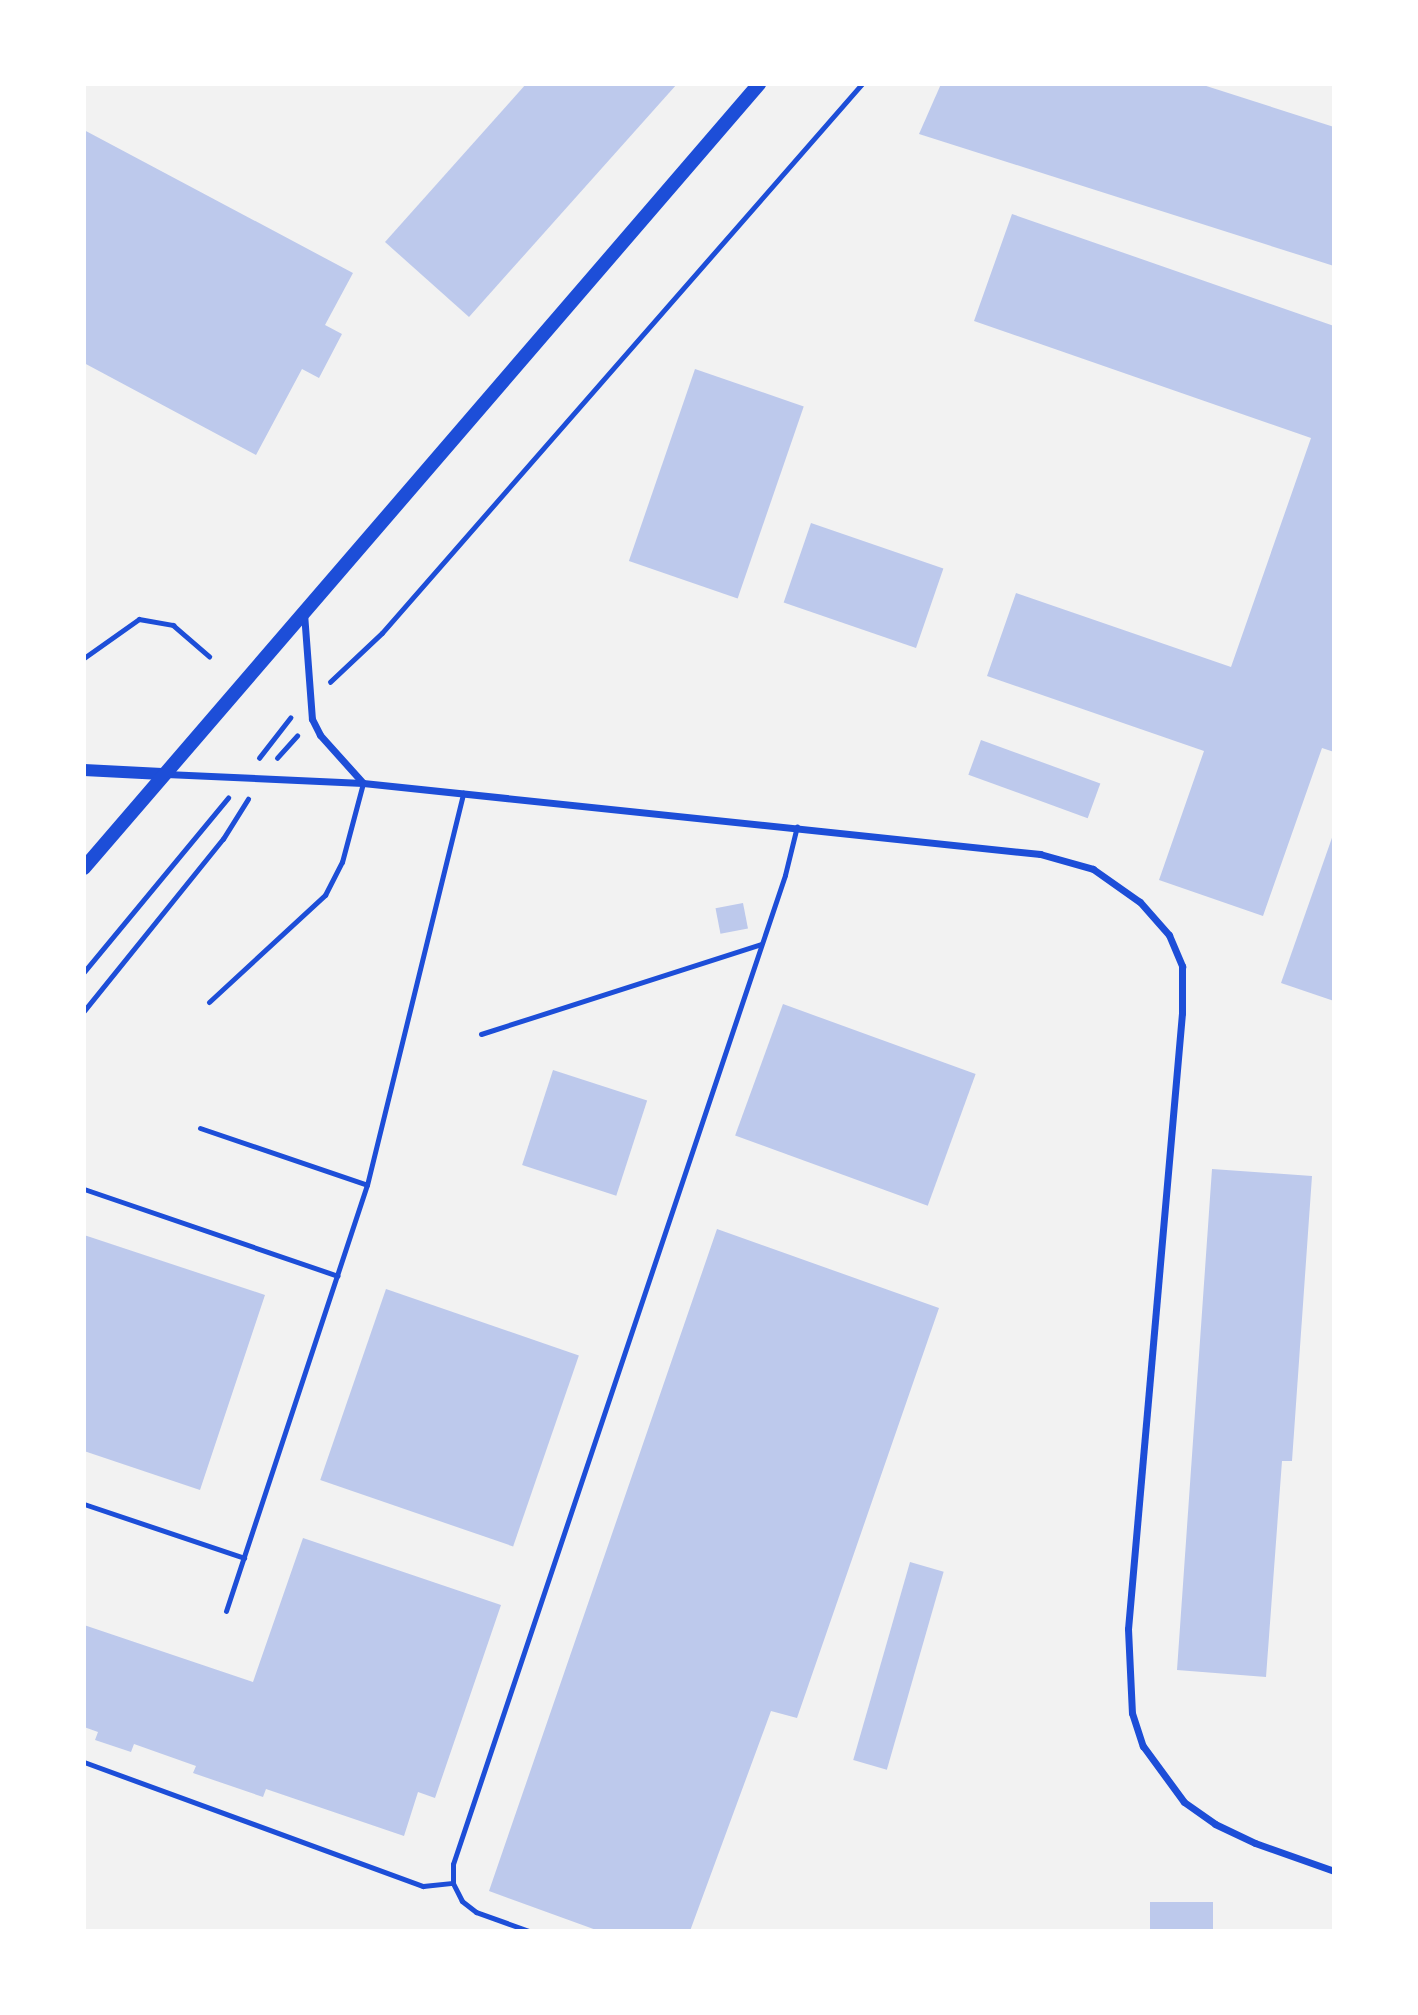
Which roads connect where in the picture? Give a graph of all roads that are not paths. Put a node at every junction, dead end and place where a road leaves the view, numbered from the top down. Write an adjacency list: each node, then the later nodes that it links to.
1 (759, 84): 2 (main road)
2 (304, 612): 4 (main road); 5 (street)
3 (84, 770): 4 (street)
4 (162, 774): 5 (street); 8 (main road)
5 (363, 783): 6 (street); 10 (lane)
6 (463, 793): 7 (street); 13 (lane)
7 (797, 825): 9 (lane); 20 (street)
8 (84, 869)
9 (761, 944): 11 (lane); 21 (lane)
10 (209, 1002)
11 (481, 1034)
12 (200, 1128): 13 (lane)
13 (367, 1185): 15 (lane)
14 (84, 1189): 15 (lane)
15 (338, 1276): 17 (lane)
16 (84, 1504): 17 (lane)
17 (244, 1558): 18 (lane)
18 (226, 1611)
19 (84, 1762): 21 (lane)
20 (1334, 1871)
21 (453, 1883): 22 (lane)
22 (529, 1931)

